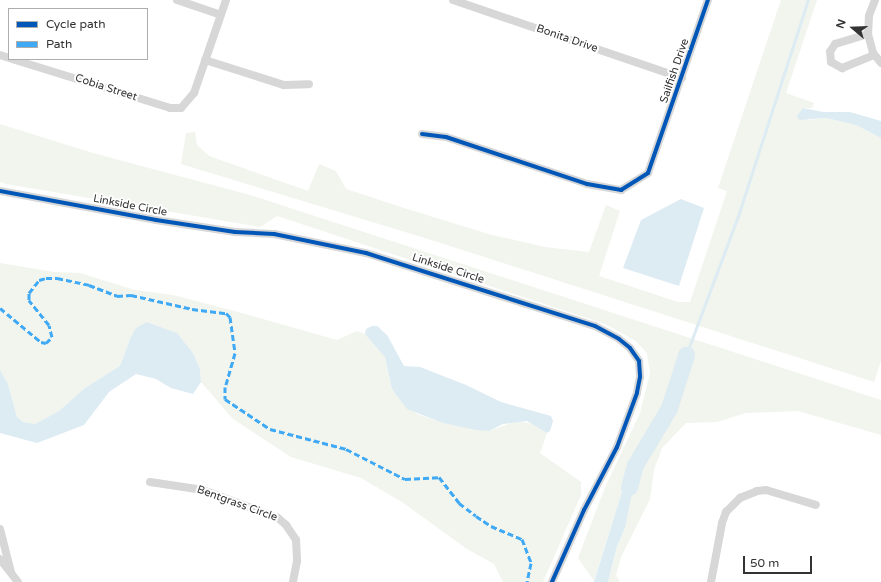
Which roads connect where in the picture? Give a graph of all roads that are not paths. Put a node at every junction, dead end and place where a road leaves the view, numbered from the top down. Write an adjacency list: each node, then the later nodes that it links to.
1 (177, 0): 6 (street)
2 (226, 0): 6 (street)
3 (453, 0): 12 (street, Bonita Drive)
4 (708, 0): 12 (street, Sailfish Drive)
5 (875, 0): 7 (street)
6 (221, 15): 10 (street)
7 (868, 34): 8 (street); 8 (street)
8 (874, 55): 11 (street)
9 (13, 60): 10 (street, Cobia Street)
10 (205, 60): 13 (street)
11 (881, 64)
12 (682, 78): 14 (street, Sailfish Drive)
13 (308, 84)
14 (422, 134)
15 (0, 191): 23 (street, Linkside Circle)
16 (150, 482): 22 (street, Bentgrass Circle)
17 (816, 505): 24 (street)
18 (0, 529): 20 (street)
19 (0, 559): 20 (street)
20 (11, 572): 21 (street)
21 (18, 582)
22 (293, 582)
23 (552, 582)
24 (712, 582)

